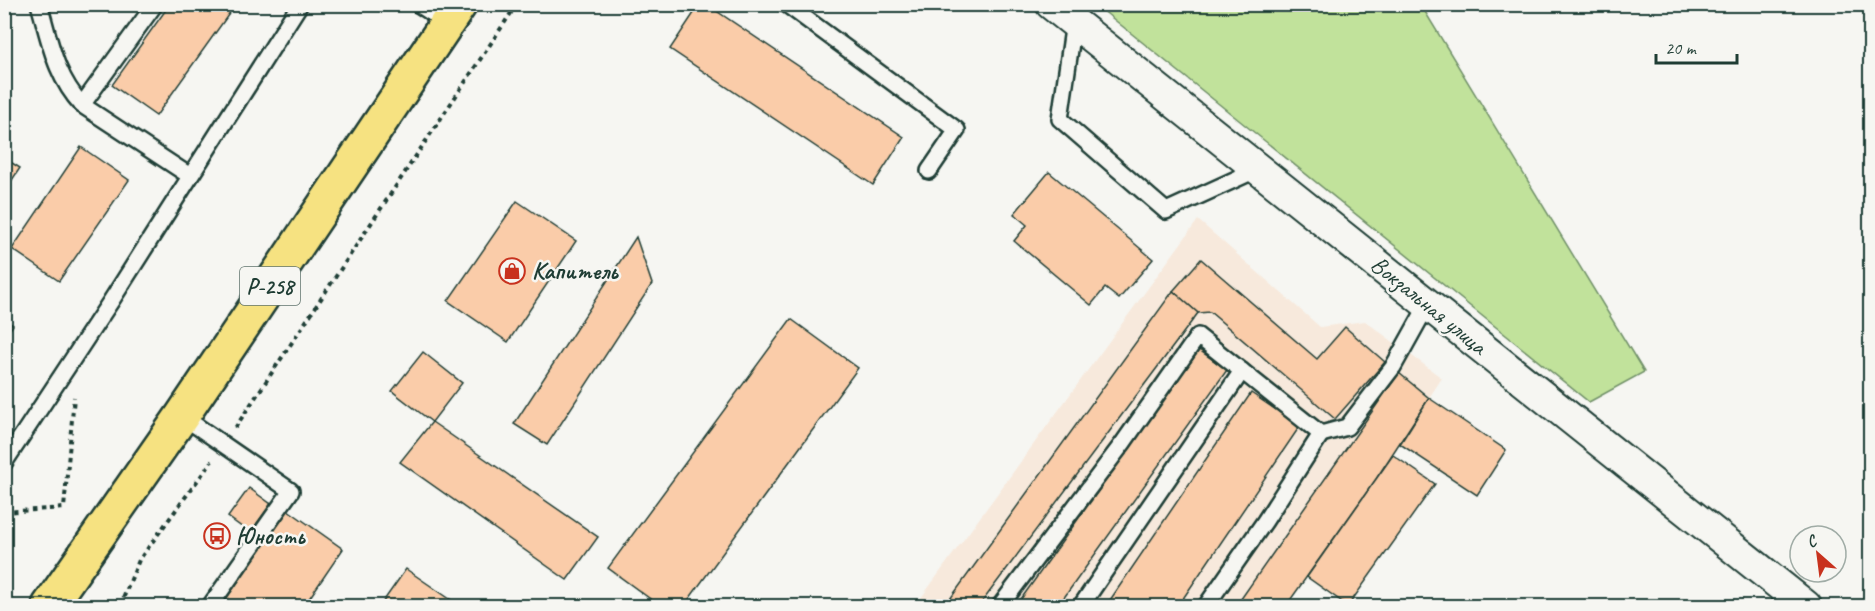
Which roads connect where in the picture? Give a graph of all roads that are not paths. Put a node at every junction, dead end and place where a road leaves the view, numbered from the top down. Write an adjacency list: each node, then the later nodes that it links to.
1 (39, 4): 8 (lane)
2 (155, 4): 8 (lane)
3 (300, 4): 11 (lane)
4 (418, 4): 7 (lane)
5 (786, 4): 10 (lane)
6 (1062, 13): 9 (street, Вокзальная улица); 9 (lane)
7 (453, 14): 14 (main road, Р-258)
8 (82, 105): 11 (lane)
9 (1258, 169): 12 (street, Вокзальная улица)
10 (929, 171)
11 (190, 176): 16 (lane)
12 (1428, 304): 15 (lane); 22 (street, Вокзальная улица)
13 (1242, 371): 15 (lane); 19 (lane); 20 (lane)
14 (182, 416): 17 (main road, Р-258); 18 (lane)
15 (1321, 434): 21 (lane)
16 (4, 463)
17 (49, 606)
18 (210, 606)
19 (1000, 606)
20 (1081, 606)
21 (1206, 606)
22 (1806, 606)

